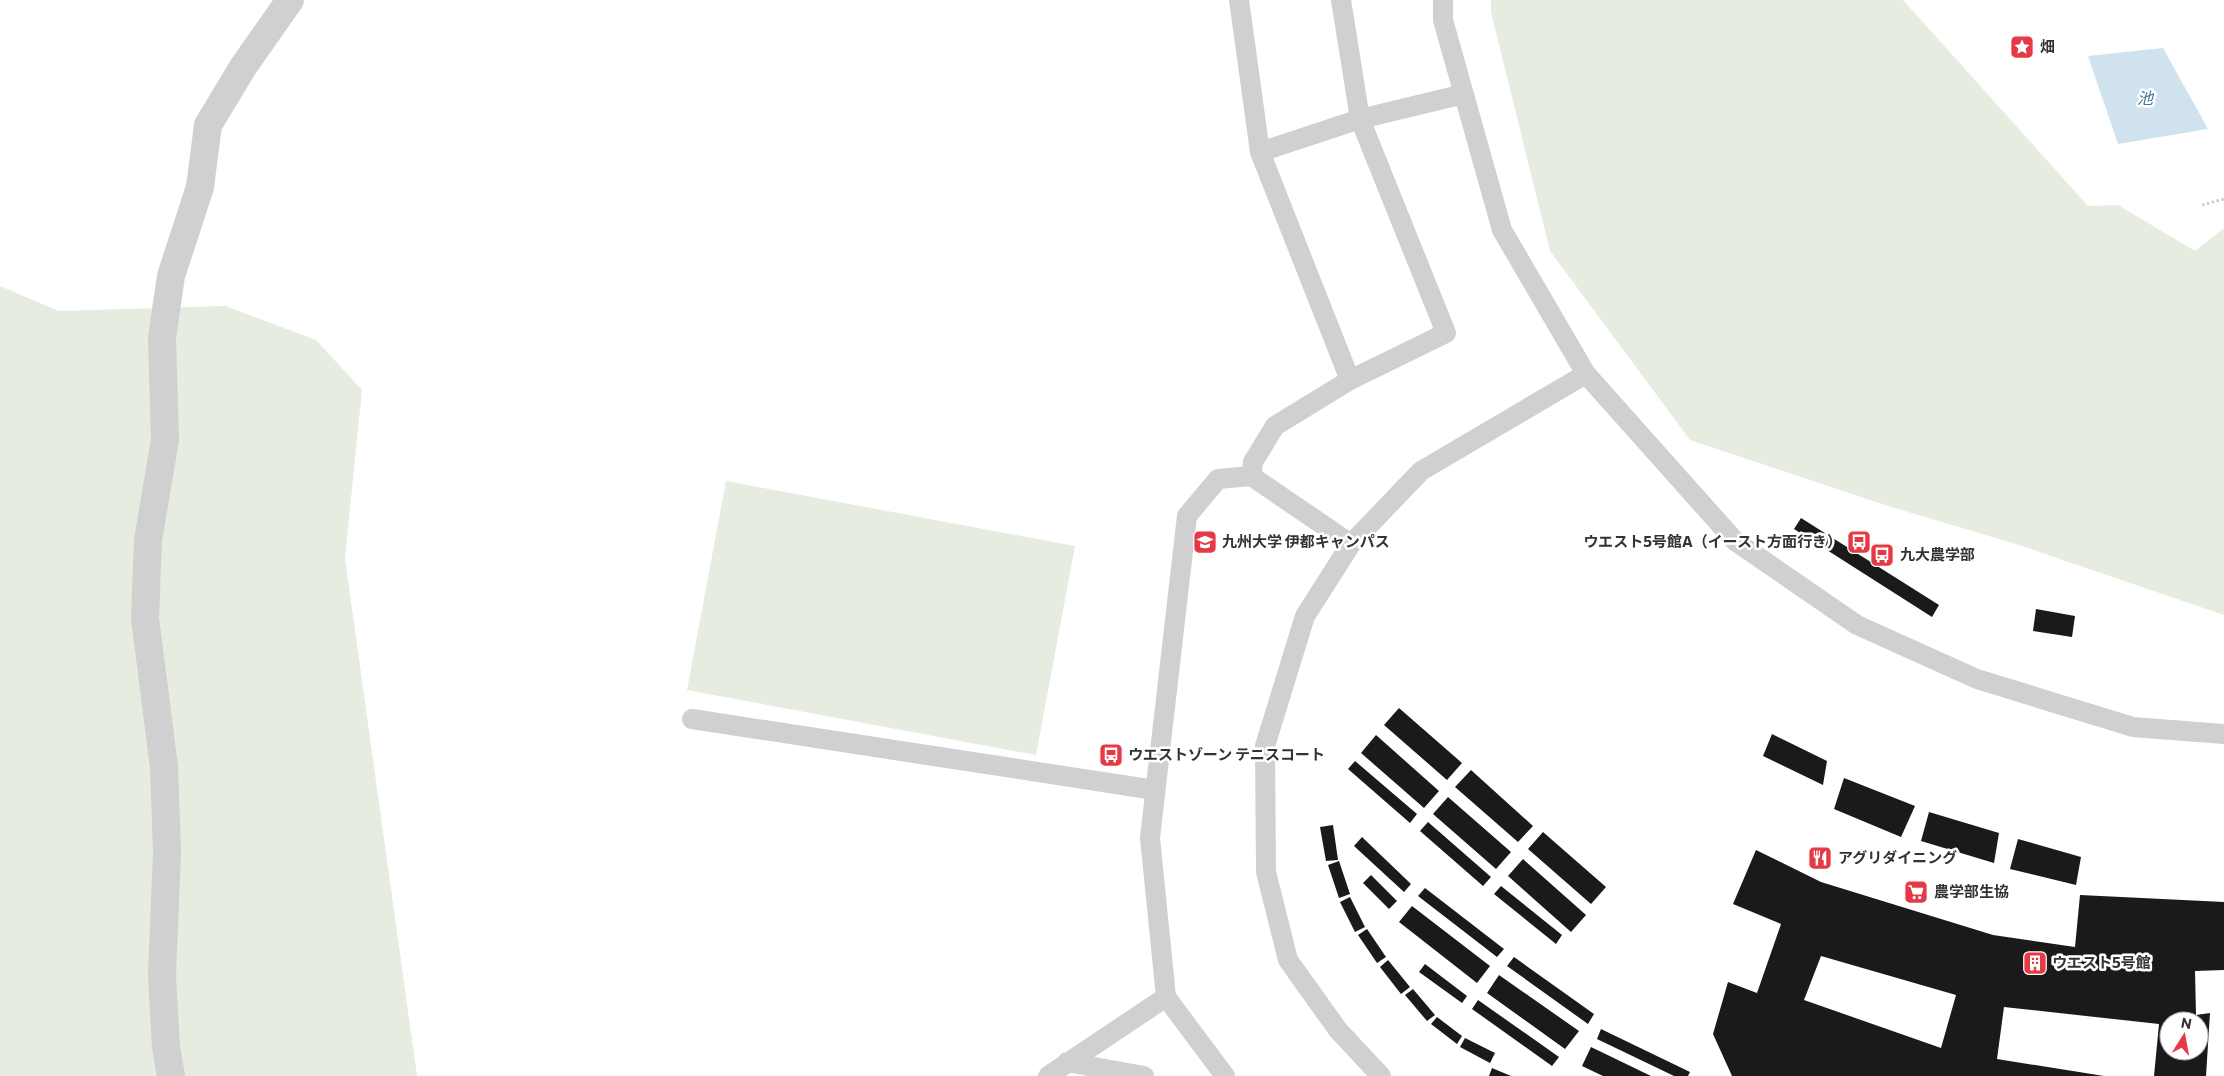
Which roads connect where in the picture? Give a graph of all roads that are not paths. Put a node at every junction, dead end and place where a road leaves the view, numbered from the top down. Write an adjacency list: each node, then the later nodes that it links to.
1 (290, 0): 17 (street)
2 (1238, 0): 7 (lane)
3 (1341, 0): 6 (lane)
4 (1443, 0): 5 (lane)
5 (1464, 94): 6 (lane); 8 (lane)
6 (1360, 119): 7 (lane); 9 (lane)
7 (1260, 152): 9 (lane)
8 (1586, 374): 11 (lane); 13 (lane)
9 (1350, 380): 10 (lane)
10 (1251, 476): 11 (lane); 14 (lane)
11 (1351, 544): 21 (lane)
12 (692, 719): 14 (lane)
13 (2224, 734)
14 (1155, 790): 15 (lane)
15 (1166, 997): 16 (lane); 20 (lane)
16 (1067, 1062): 18 (lane); 19 (lane)
17 (171, 1076)
18 (1048, 1076)
19 (1144, 1076)
20 (1224, 1076)
21 (1380, 1076)

